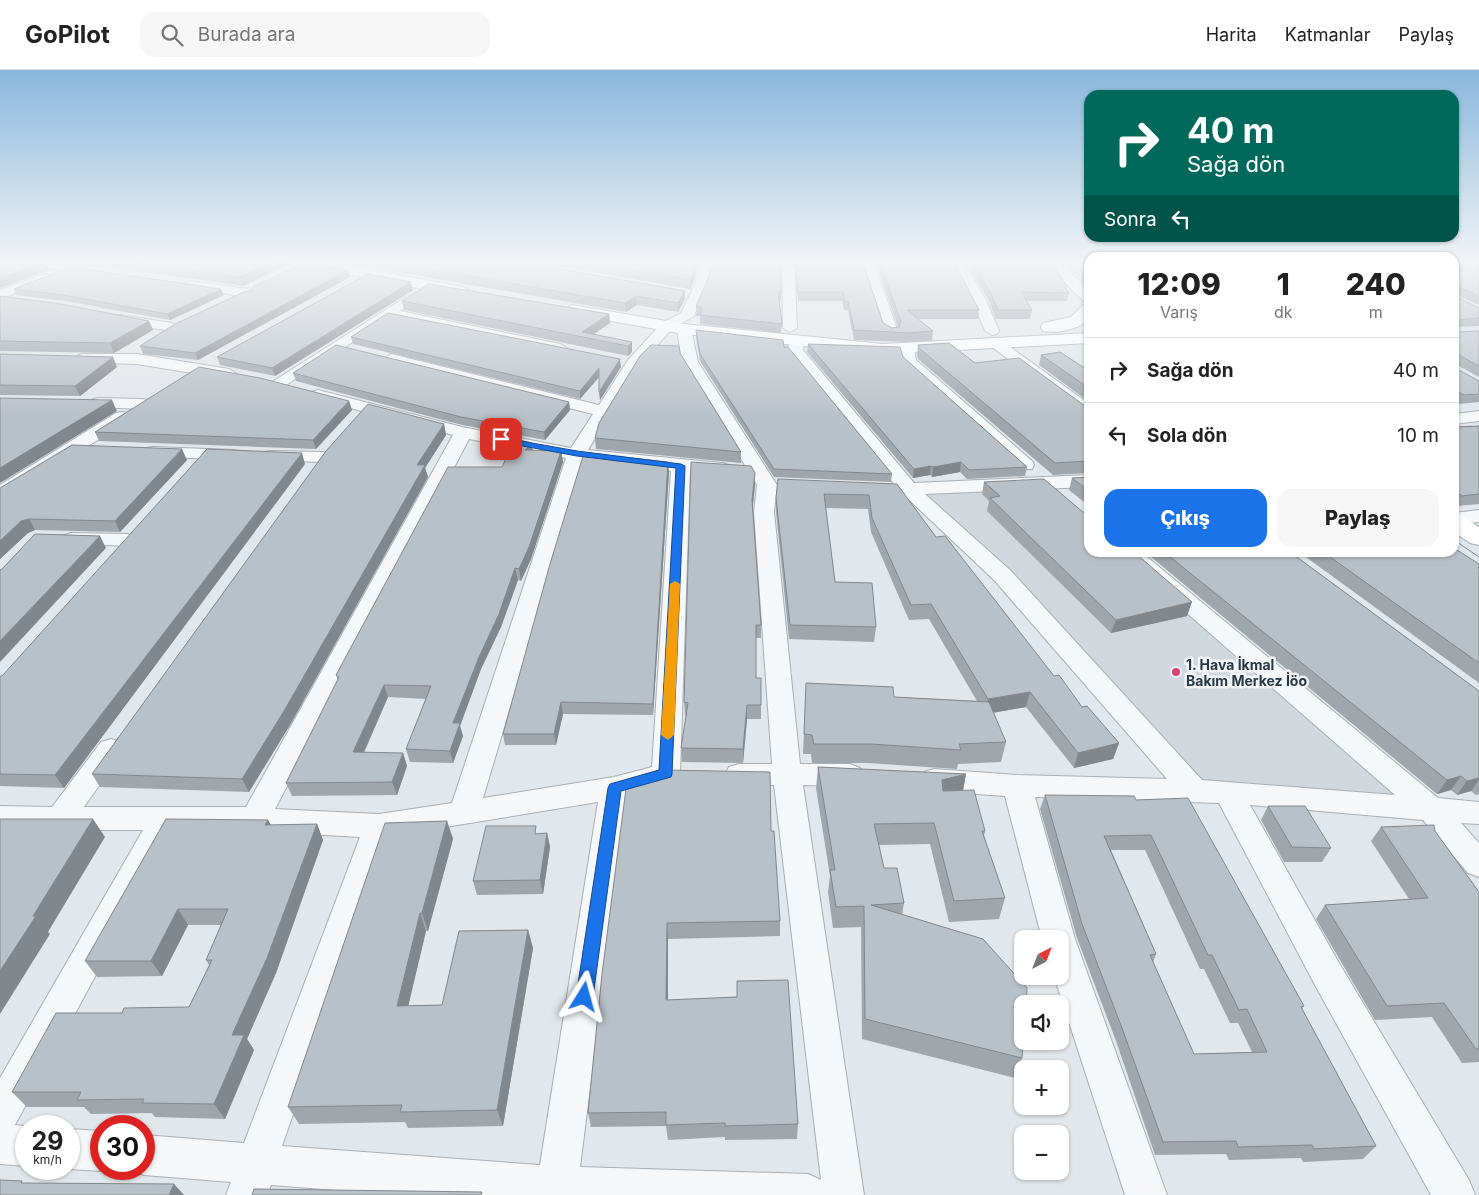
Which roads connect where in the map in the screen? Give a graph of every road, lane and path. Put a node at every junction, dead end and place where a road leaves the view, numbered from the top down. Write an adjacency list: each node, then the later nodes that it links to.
1 (616, 312): 9 (main road)
2 (687, 312): 9 (street)
3 (792, 312): 13 (street)
4 (885, 312): 12 (street)
5 (984, 312): 15 (street)
6 (387, 313): 18 (street); 21 (street)
7 (1084, 315): 10 (main road)
8 (108, 316): 14 (street)
9 (680, 324): 13 (main road); 34 (street); 50 (street)
10 (1049, 327): 11 (main road); 15 (main road)
11 (1084, 327)
12 (891, 332): 13 (main road); 15 (main road)
13 (793, 334): 19 (main road); 53 (street)
14 (157, 336)
15 (994, 337): 16 (main road); 19 (main road); 33 (street)
16 (1084, 340)
17 (142, 345): 25 (street)
18 (336, 346): 20 (street); 27 (street)
19 (907, 349): 51 (street)
20 (354, 350)
21 (578, 352)
22 (371, 354): 34 (street)
23 (64, 358): 25 (street)
24 (215, 358): 26 (street)
25 (120, 359): 26 (street)
26 (198, 368): 27 (street); 28 (street)
27 (261, 381): 32 (street)
28 (174, 383)
29 (158, 394): 31 (street)
30 (83, 403): 31 (street)
31 (142, 404): 39 (street)
32 (366, 407): 37 (street); 38 (street)
33 (1084, 408)
34 (603, 411): 42 (street)
35 (1479, 416): 36 (street)
36 (1459, 418)
37 (464, 432): 42 (street); 78 (street)
38 (334, 443): 43 (street); 49 (street)
39 (74, 448): 40 (street); 47 (street)
40 (102, 450)
41 (139, 451): 43 (street)
42 (577, 453): 44 (street); 73 (street)
43 (204, 454): 45 (street)
44 (681, 466): 50 (street); 64 (street)
45 (185, 476)
46 (0, 477): 47 (street)
47 (24, 478): 54 (street)
48 (1084, 480): 51 (street)
49 (304, 481)
50 (769, 481): 65 (street)
51 (1045, 483): 53 (street); 55 (street)
52 (882, 489): 53 (street)
53 (910, 490): 70 (street)
54 (0, 492)
55 (1067, 501)
56 (1479, 516): 57 (street)
57 (1459, 519)
58 (1459, 524): 59 (main road)
59 (1479, 538)
60 (54, 539): 62 (street)
61 (1134, 557): 72 (street)
62 (107, 562)
63 (125, 729): 75 (street)
64 (691, 774): 65 (street); 69 (street)
65 (787, 774): 66 (street); 90 (street)
66 (878, 776)
67 (908, 778): 68 (street)
68 (1016, 786): 70 (street); 81 (street)
69 (614, 788): 73 (street); 88 (street)
70 (1195, 792): 71 (street)
71 (1228, 792): 72 (street); 92 (street)
72 (1430, 808): 74 (street); 80 (street)
73 (464, 812): 79 (street)
74 (1479, 813)
75 (61, 817): 76 (street); 77 (street)
76 (0, 818)
77 (165, 819): 78 (street); 83 (street)
78 (255, 819): 79 (street)
79 (379, 826): 87 (street)
80 (1479, 864)
81 (1057, 930)
82 (1069, 967): 91 (street)
83 (0, 1115)
84 (0, 1144): 85 (street)
85 (15, 1145)
86 (155, 1157): 87 (street)
87 (252, 1179): 88 (street)
88 (556, 1191): 89 (street)
89 (808, 1195)
90 (844, 1195)
91 (1146, 1195)
92 (1454, 1195)

